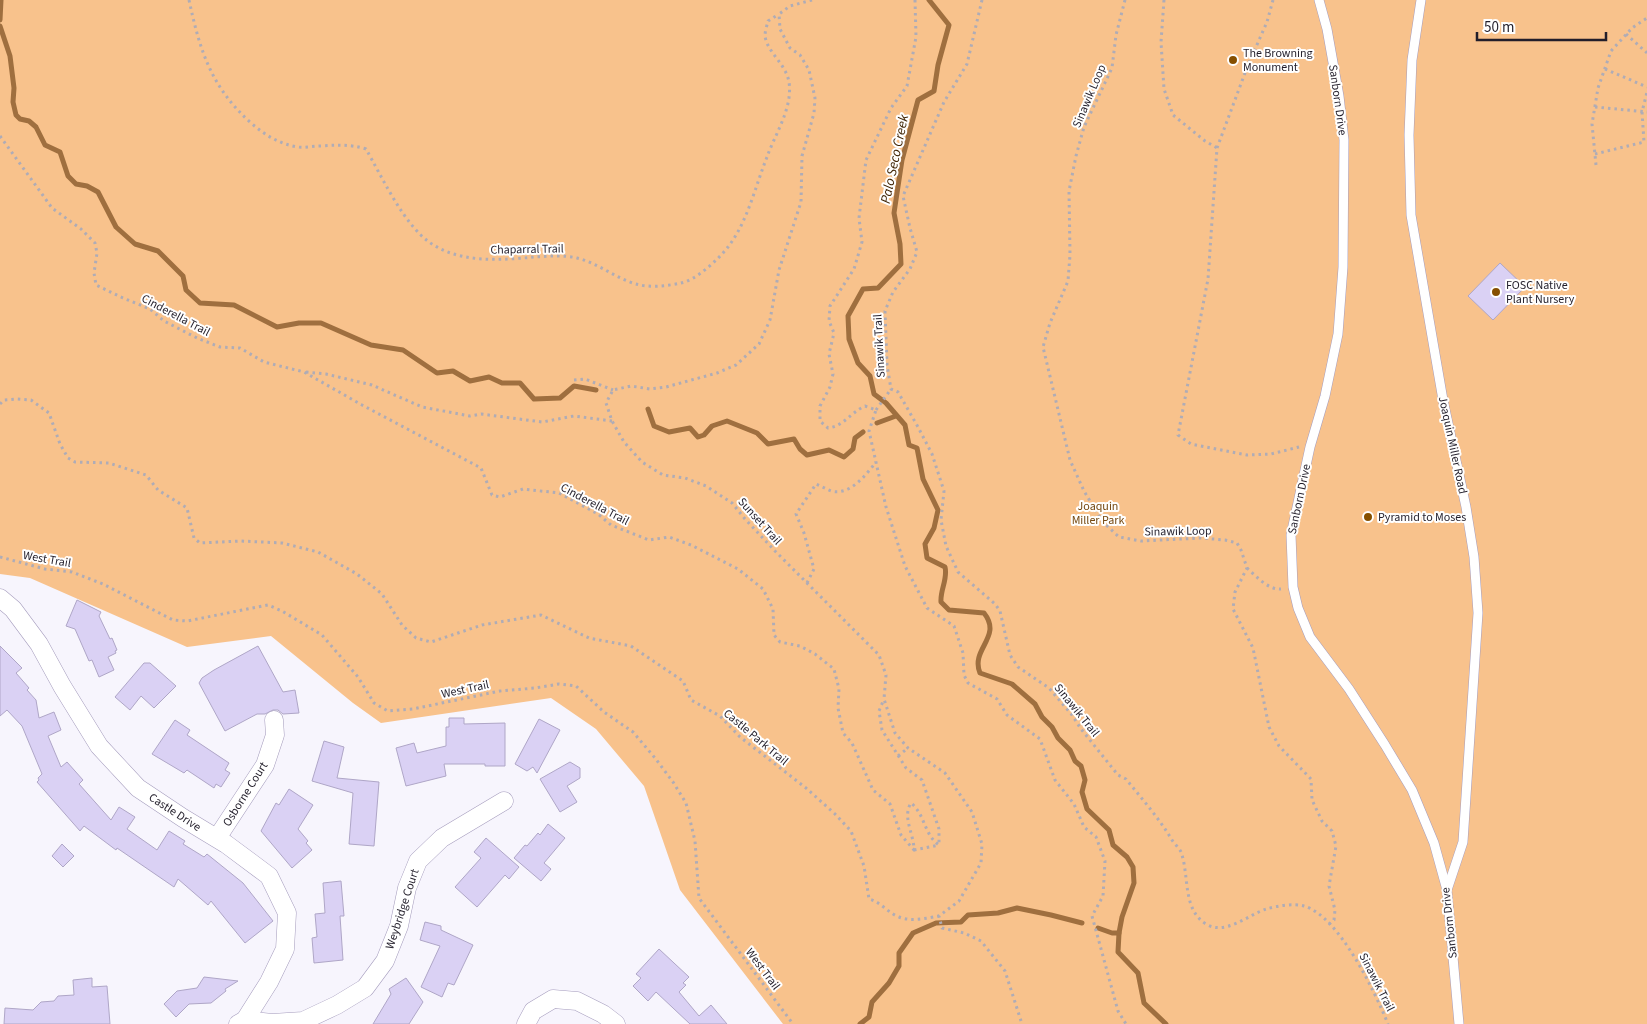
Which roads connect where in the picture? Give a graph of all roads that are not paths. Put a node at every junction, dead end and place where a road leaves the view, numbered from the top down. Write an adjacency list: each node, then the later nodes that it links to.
1 (1319, 0): 7 (lane, Sanborn Drive)
2 (1421, 0): 7 (lane, Joaquin Miller Road)
3 (0, 598): 6 (street, Castle Drive)
4 (274, 720): 6 (street, Osborne Court)
5 (504, 801): 8 (street, Weybridge Court)
6 (217, 838): 8 (street, Castle Drive)
7 (1447, 890): 11 (lane, Sanborn Drive)
8 (242, 1022)
9 (526, 1024): 10 (street)
10 (616, 1024)
11 (1459, 1024)

